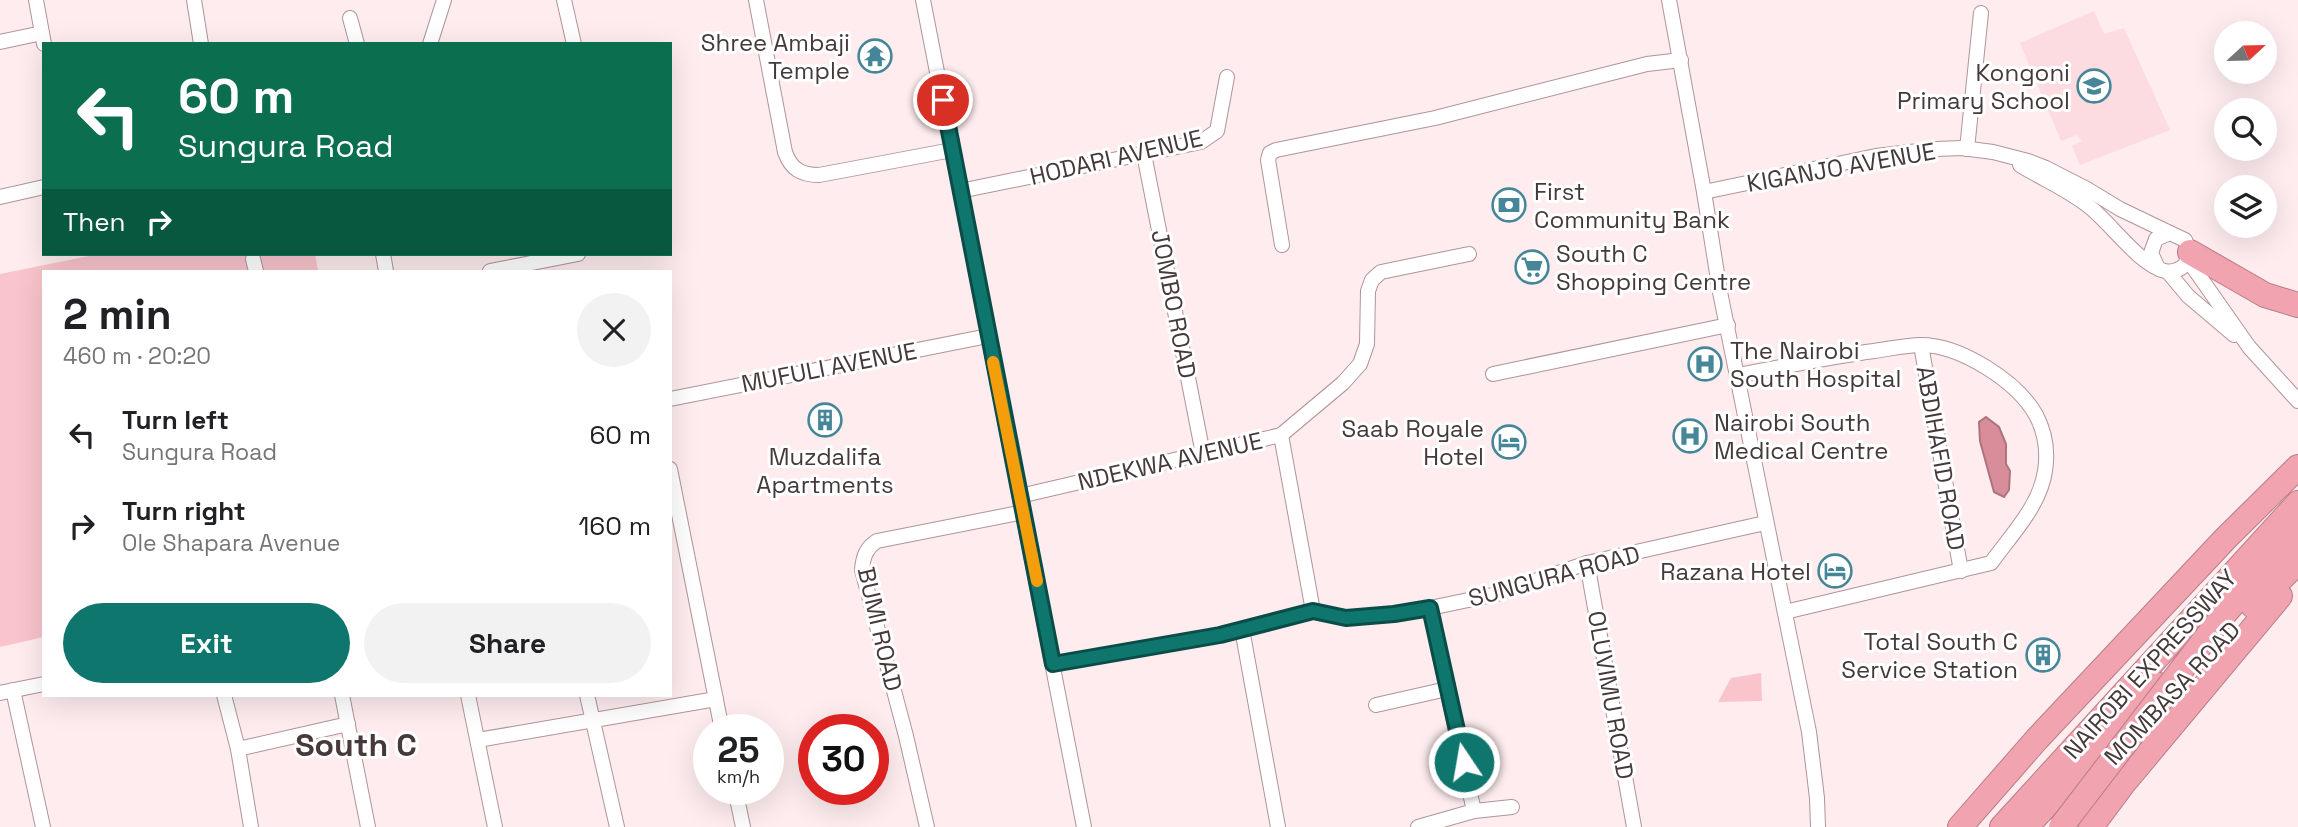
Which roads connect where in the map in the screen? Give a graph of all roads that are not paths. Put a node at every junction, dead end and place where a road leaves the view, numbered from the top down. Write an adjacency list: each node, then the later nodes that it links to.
1 (36, 0): 10 (street)
2 (194, 0): 12 (street)
3 (443, 0): 14 (street)
4 (564, 0): 15 (street)
5 (756, 0): 19 (street)
6 (923, 0): 19 (street)
7 (1669, 0): 16 (street)
8 (1981, 13): 18 (street)
9 (350, 18): 13 (street)
10 (43, 38): 11 (street)
11 (0, 41)
12 (201, 42)
13 (356, 42)
14 (431, 42)
15 (574, 42)
16 (1681, 60): 24 (street); 27 (street)
17 (1227, 77): 20 (street, HODARI AVENUE)
18 (1967, 149): 21 (street, KIGANJO AVENUE); 24 (street, KIGANJO AVENUE)
19 (952, 150): 23 (street)
20 (1144, 154): 23 (street, HODARI AVENUE); 43 (street, JOMBO ROAD)
21 (2011, 158): 26 (street, KIGANJO AVENUE); 31 (street)
22 (42, 187): 25 (street)
23 (960, 191): 35 (street)
24 (1704, 192): 34 (street)
25 (0, 197)
26 (2170, 233): 30 (street); 31 (street)
27 (1282, 245)
28 (1469, 254): 42 (street, NDEKWA AVENUE)
29 (568, 256): 32 (street)
30 (2189, 256): 31 (street); 33 (highway); 37 (street)
31 (2162, 269): 37 (street)
32 (495, 270)
33 (2298, 305)
34 (1728, 325): 38 (street); 39 (street)
35 (988, 336): 40 (street, MUFULI AVENUE); 46 (street)
36 (1921, 345): 39 (street); 53 (street, ABDIHAFID ROAD); 53 (street)
37 (2249, 348): 41 (street)
38 (1493, 374)
39 (1737, 375): 49 (street)
40 (672, 399)
41 (2298, 401)
42 (1281, 435): 43 (street, NDEKWA AVENUE); 56 (street)
43 (1203, 454): 46 (street, NDEKWA AVENUE)
44 (2298, 467): 90 (highway)
45 (672, 479): 68 (street)
46 (1020, 496): 48 (street)
47 (2298, 503): 91 (highway, NAIROBI EXPRESSWAY)
48 (1024, 512): 60 (street); 84 (street, BUMI ROAD)
49 (1765, 523): 52 (street, SUNGURA ROAD); 57 (street)
50 (2298, 532): 58 (highway, NAIROBI EXPRESSWAY)
51 (2298, 562): 93 (highway, MOMBASA ROAD)
52 (1587, 563): 55 (street, SUNGURA ROAD); 88 (street, OLUVIMU ROAD)
53 (1961, 571): 57 (street)
54 (2298, 573): 95 (highway)
55 (1430, 608): 56 (street, SUNGURA ROAD); 62 (street)
56 (1313, 611): 59 (street, SUNGURA ROAD)
57 (1785, 612): 89 (street)
58 (2222, 617): 92 (highway, NAIROBI EXPRESSWAY, bridge); 94 (highway, bridge)
59 (1242, 629): 60 (street, SUNGURA ROAD); 86 (street)
60 (1053, 664): 85 (street)
61 (42, 684): 63 (street)
62 (1447, 689): 69 (street); 77 (street)
63 (6, 691): 78 (street)
64 (225, 697): 74 (street)
65 (342, 697): 72 (street)
66 (468, 697): 73 (street)
67 (587, 697): 71 (street)
68 (716, 699): 70 (street); 71 (street)
69 (1376, 705)
70 (719, 714)
71 (592, 721): 73 (street); 82 (street)
72 (348, 724): 74 (street); 80 (street)
73 (478, 740): 81 (street)
74 (238, 749): 79 (street)
75 (739, 805): 83 (street)
76 (1512, 807): 77 (street)
77 (1475, 811): 87 (street)
78 (43, 827)
79 (251, 827)
80 (368, 827)
81 (495, 827)
82 (617, 827)
83 (744, 827)
84 (927, 827)
85 (1084, 827)
86 (1278, 827)
87 (1418, 827)
88 (1634, 827)
89 (1818, 827)
90 (1960, 827)
91 (2002, 827)
92 (2026, 827)
93 (2049, 827)
94 (2061, 827)
95 (2091, 827)

